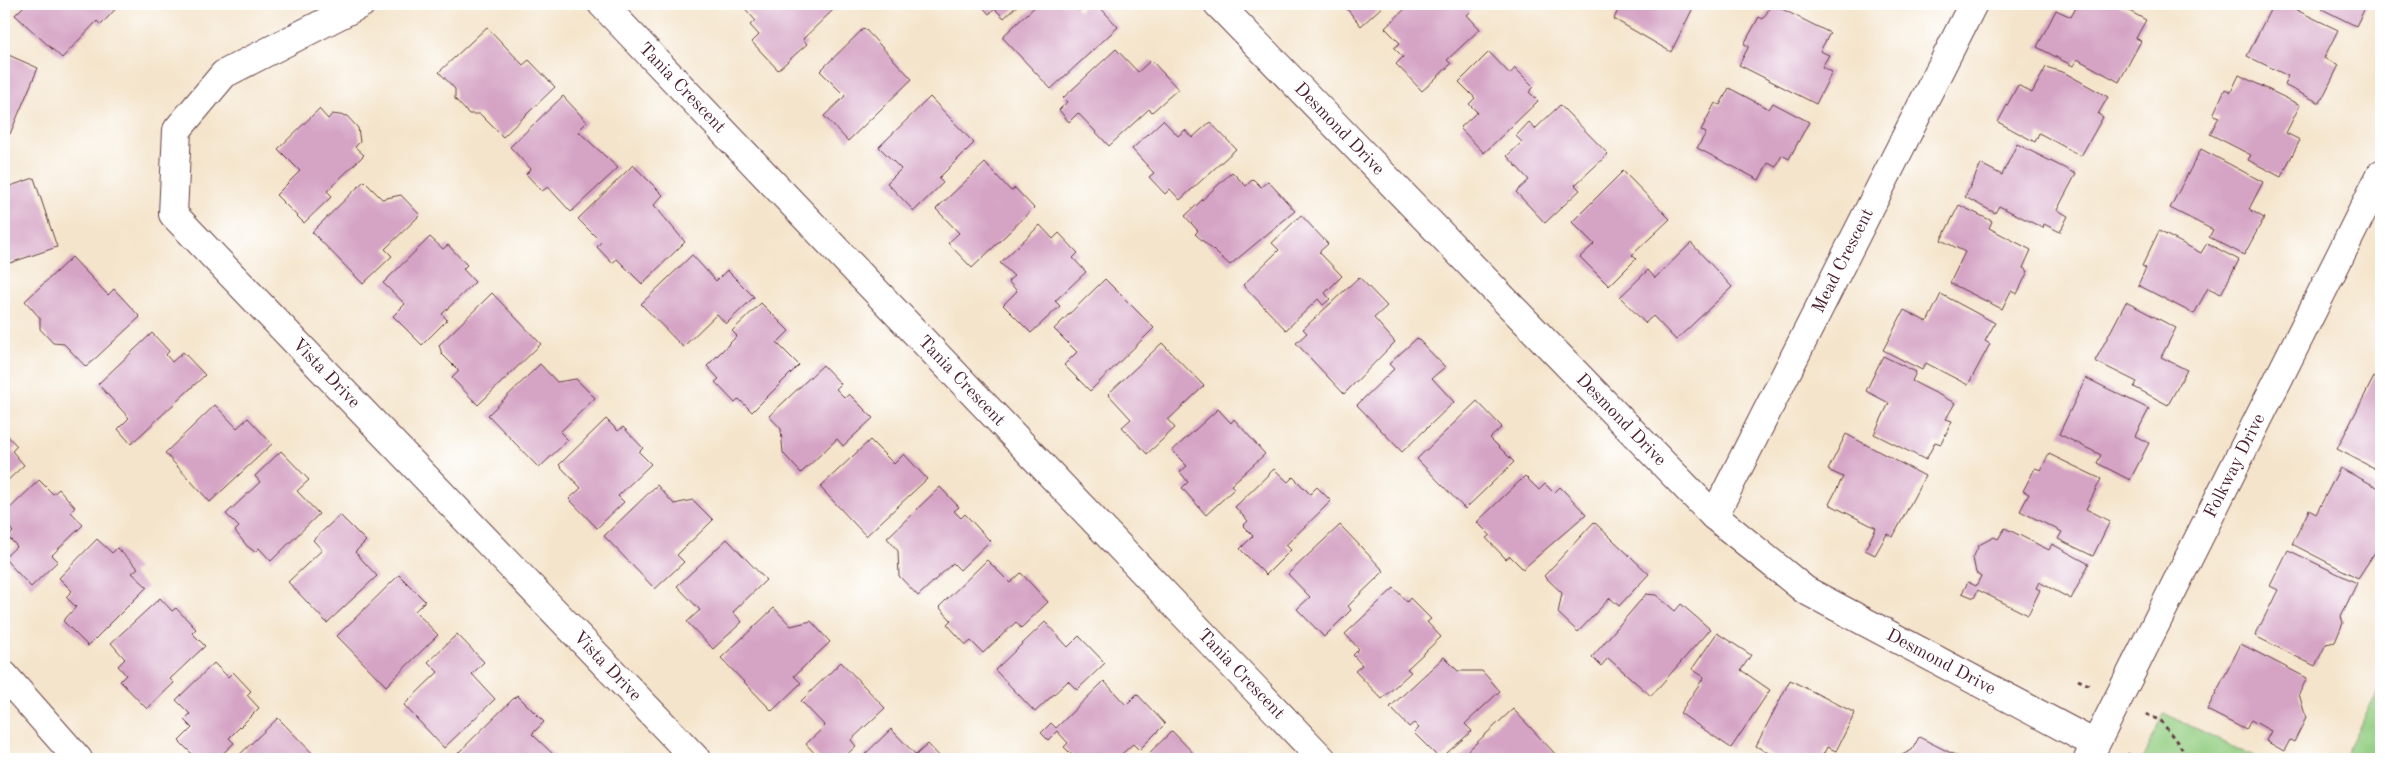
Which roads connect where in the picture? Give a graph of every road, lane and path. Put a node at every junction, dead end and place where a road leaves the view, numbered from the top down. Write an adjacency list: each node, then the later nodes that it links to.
1 (361, 4): 10 (street, Vista Drive)
2 (602, 4): 11 (street, Tania Crescent)
3 (1218, 4): 6 (street, Desmond Drive)
4 (1973, 4): 6 (street, Mead Crescent)
5 (2381, 174): 8 (street, Folkway Drive)
6 (1714, 516): 8 (street, Desmond Drive)
7 (4, 675): 9 (street)
8 (2092, 752)
9 (78, 759)
10 (696, 759)
11 (1322, 759)

